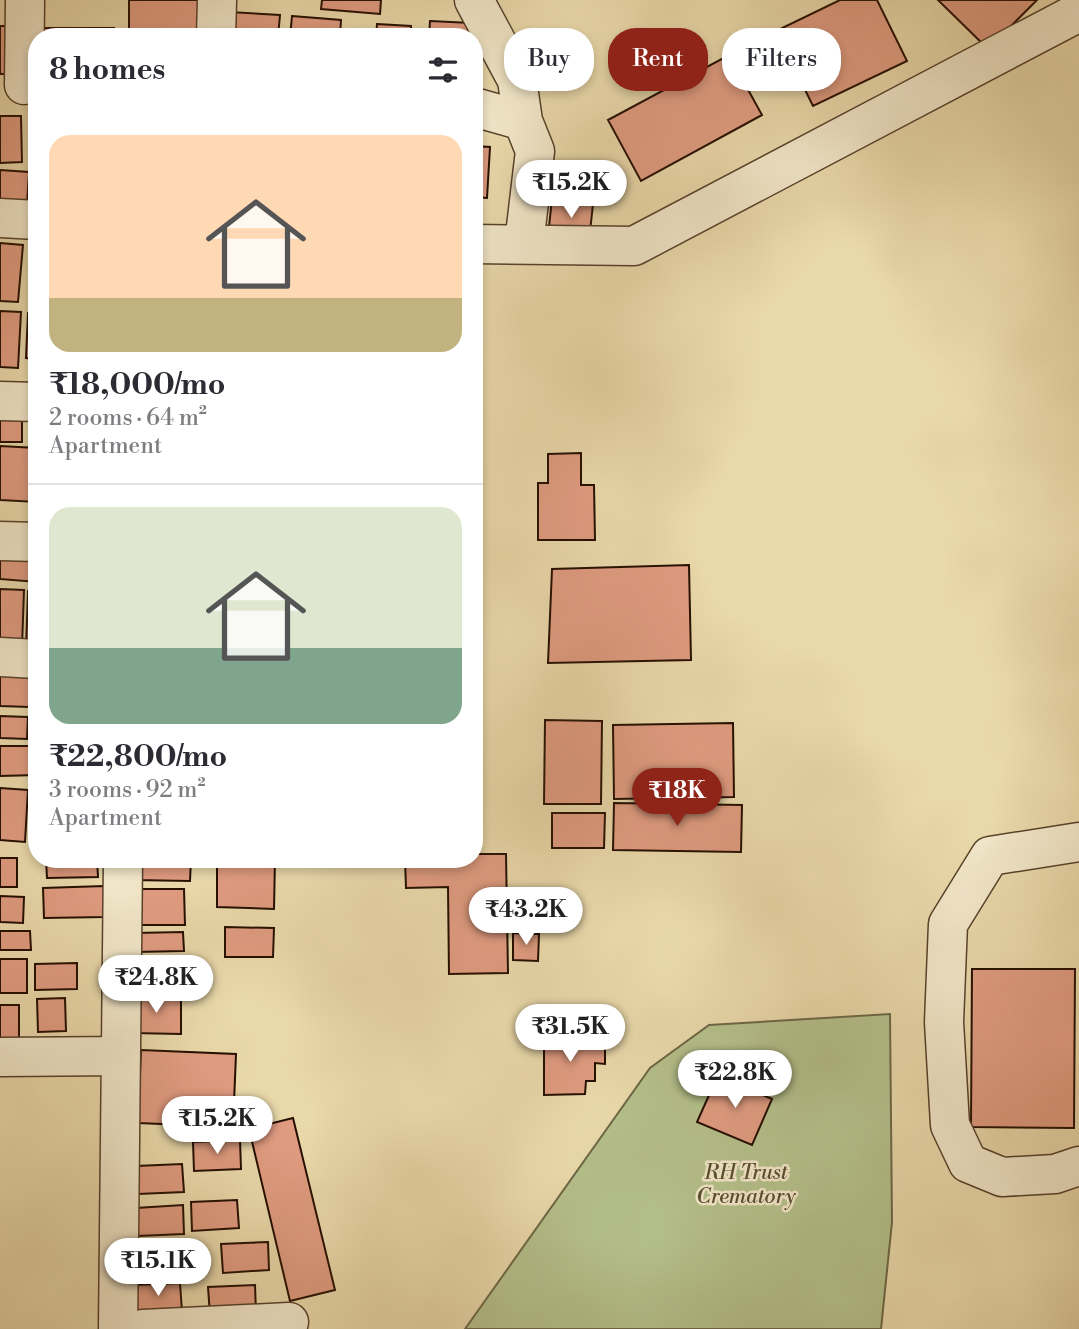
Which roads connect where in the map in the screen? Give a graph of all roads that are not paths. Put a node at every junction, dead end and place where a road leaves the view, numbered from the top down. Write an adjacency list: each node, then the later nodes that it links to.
1 (25, 0): 6 (street)
2 (217, 0): 5 (street)
3 (474, 0): 8 (street)
4 (1079, 12): 12 (street)
5 (216, 28)
6 (20, 86)
7 (483, 110): 8 (street)
8 (523, 121): 12 (street)
9 (0, 218): 10 (street)
10 (28, 220)
11 (483, 244): 12 (street)
12 (524, 244)
13 (0, 401): 14 (street)
14 (28, 402)
15 (0, 541): 16 (street)
16 (28, 542)
17 (0, 657): 18 (street)
18 (28, 659)
19 (1079, 842): 23 (street)
20 (123, 868): 21 (street)
21 (121, 1056): 22 (street); 26 (street)
22 (0, 1057)
23 (1079, 1166)
24 (289, 1322): 25 (street)
25 (237, 1326): 27 (street)
26 (118, 1329)
27 (143, 1329)

